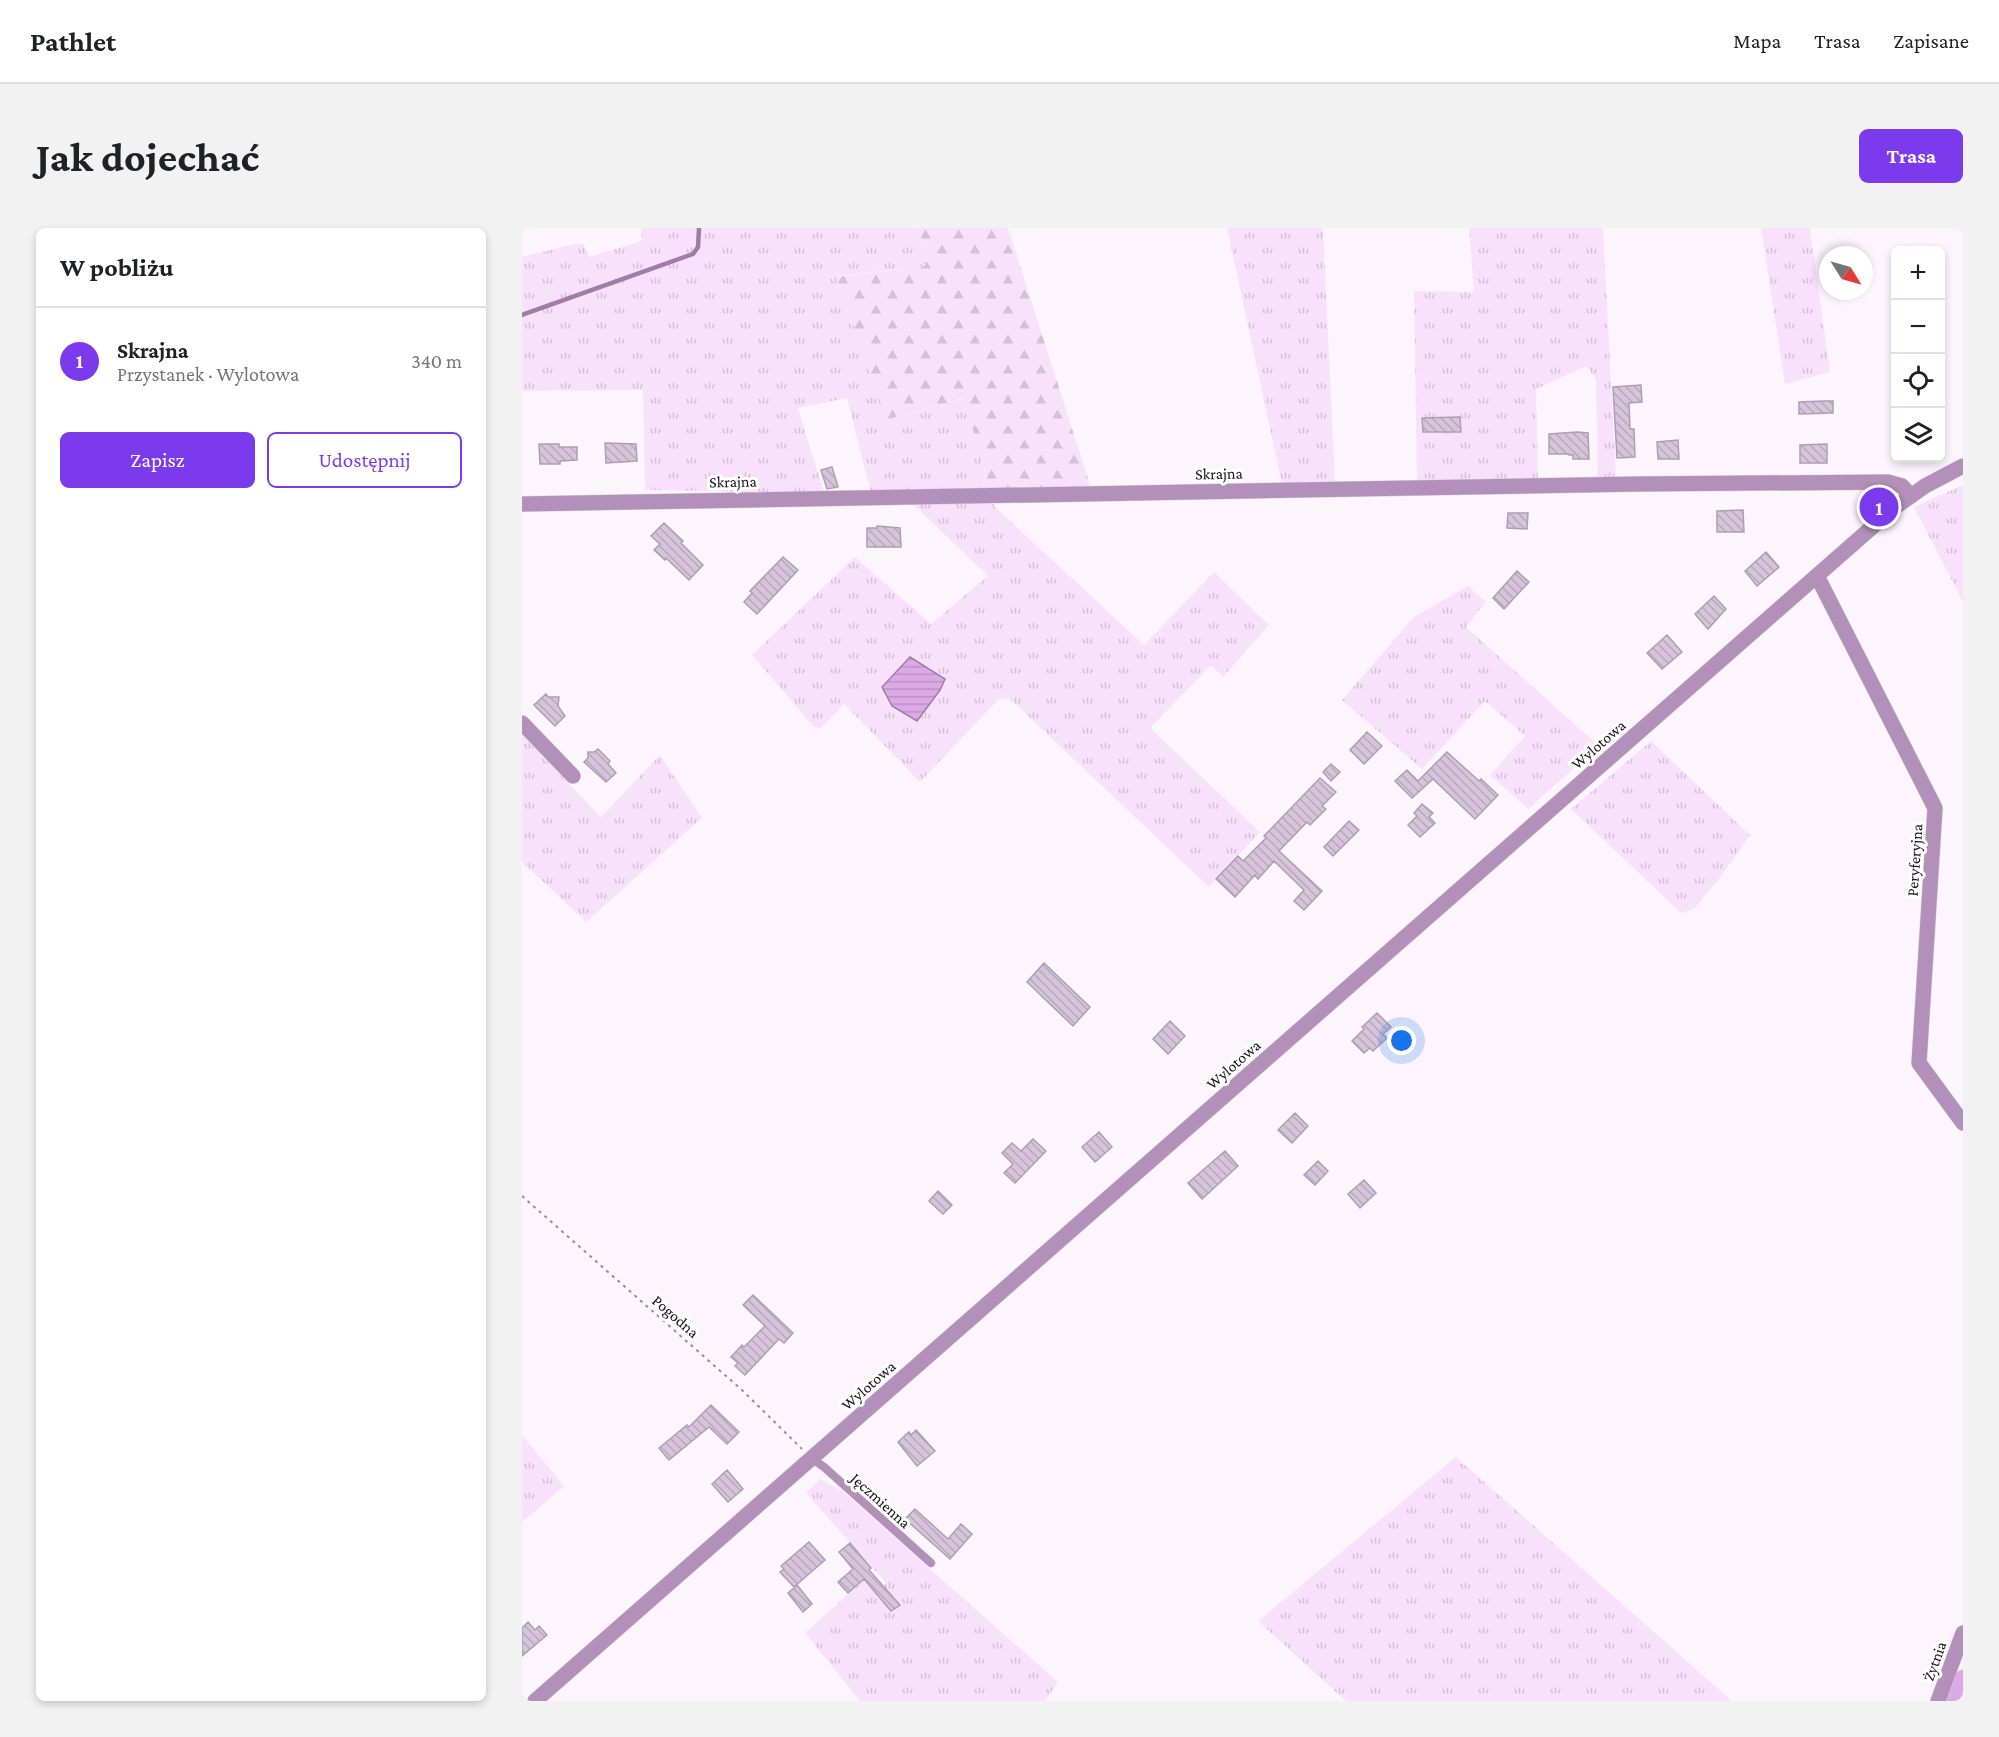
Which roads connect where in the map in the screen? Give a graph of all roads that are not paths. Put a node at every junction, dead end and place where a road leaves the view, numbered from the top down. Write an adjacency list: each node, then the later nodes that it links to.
1 (1963, 466): 2 (street, Wylotowa)
2 (1911, 496): 3 (street, Skrajna); 4 (street, Wylotowa)
3 (522, 504)
4 (1817, 576): 7 (street, Peryferyjna); 8 (street, Wylotowa)
5 (522, 723): 6 (street)
6 (573, 776)
7 (1963, 1123)
8 (811, 1458): 9 (lane, Jęczmienna); 11 (street, Wylotowa)
9 (931, 1563)
10 (1963, 1633): 12 (street, Żytnia)
11 (535, 1701)
12 (1938, 1701)

